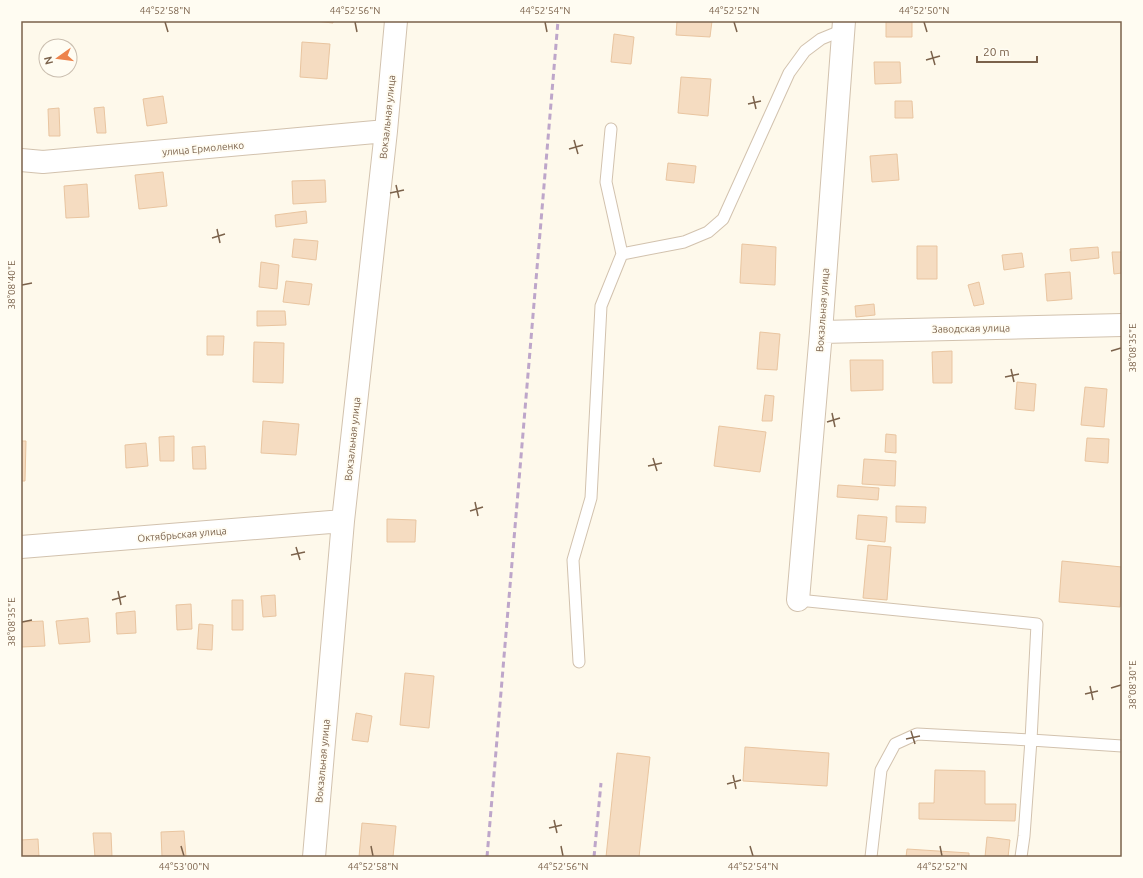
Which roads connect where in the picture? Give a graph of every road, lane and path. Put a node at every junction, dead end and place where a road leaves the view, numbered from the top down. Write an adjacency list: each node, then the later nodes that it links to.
1 (396, 21): 4 (street, Вокзальная улица)
2 (844, 26): 6 (lane); 8 (street, Вокзальная улица)
3 (611, 130): 6 (lane)
4 (386, 131): 5 (street, улица Ермоленко); 9 (street, Вокзальная улица)
5 (21, 160)
6 (622, 254): 12 (lane)
7 (1122, 325): 8 (street, Заводская улица)
8 (821, 332): 11 (street, Вокзальная улица)
9 (343, 521): 10 (street, Октябрьская улица); 15 (street, Вокзальная улица)
10 (21, 547)
11 (798, 600): 13 (lane)
12 (579, 662)
13 (1031, 740): 14 (lane); 16 (lane); 17 (lane)
14 (1122, 746)
15 (314, 857)
16 (871, 857)
17 (1021, 857)

